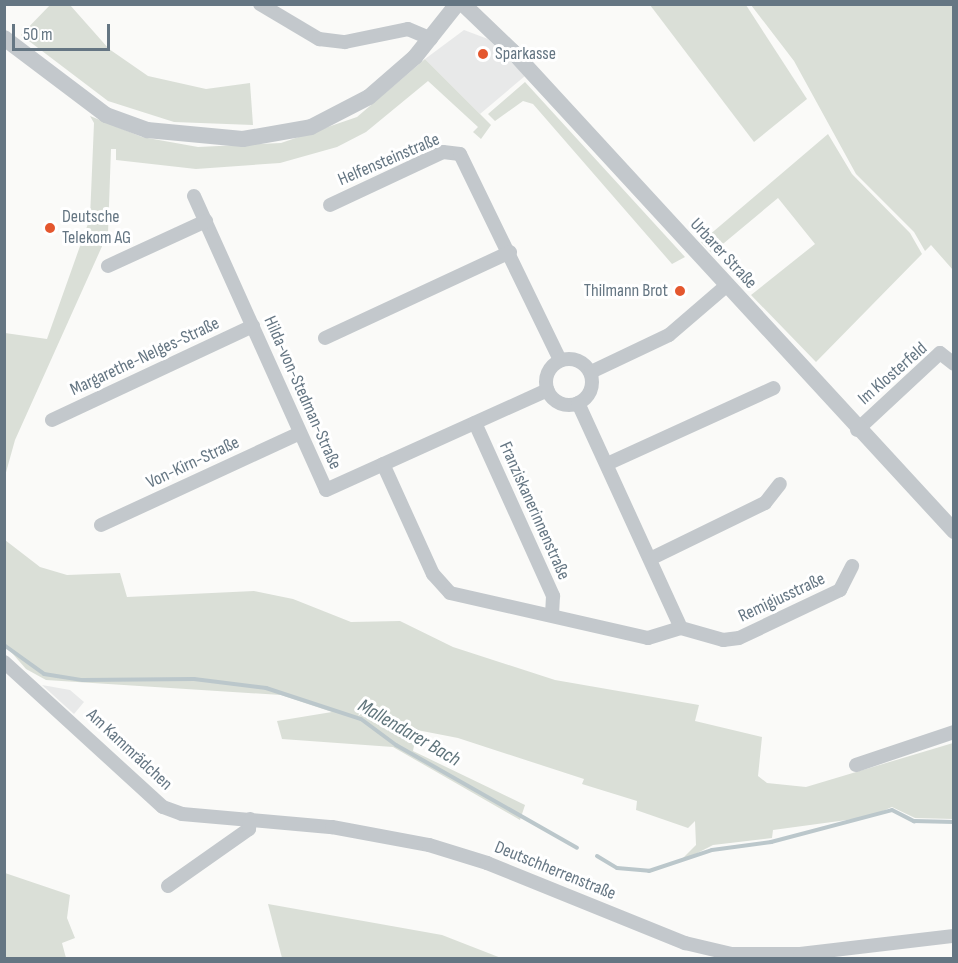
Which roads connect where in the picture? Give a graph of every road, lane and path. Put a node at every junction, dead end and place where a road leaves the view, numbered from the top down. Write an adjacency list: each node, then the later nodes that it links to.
1 (261, 4): 5 (street)
2 (458, 4): 5 (street)
3 (463, 4): 11 (street, Urbarer Straße)
4 (4, 38): 5 (street)
5 (431, 39)
6 (194, 196): 8 (street, Hilda-von-Stedman-Straße)
7 (330, 205): 9 (street, Helfensteinstraße)
8 (206, 221): 10 (street); 12 (street, Hilda-von-Stedman-Straße)
9 (510, 252): 13 (street); 14 (street, Helfensteinstraße)
10 (108, 266)
11 (726, 285): 16 (street); 22 (street, Urbarer Straße)
12 (253, 326): 20 (street, Margarethe-Nelges-Straße); 23 (street, Hilda-von-Stedman-Straße)
13 (324, 338)
14 (560, 360): 16 (street); 18 (street)
15 (954, 364): 22 (street, Im Klosterfeld)
16 (591, 372): 19 (street)
17 (774, 388): 25 (street)
18 (547, 390): 19 (street); 21 (street, Hilda-von-Stedman-Straße)
19 (578, 403): 25 (street)
20 (52, 420)
21 (475, 423): 24 (street, Hilda-von-Stedman-Straße); 31 (street, Franziskanerinnenstraße)
22 (857, 430): 28 (street, Urbarer Straße)
23 (300, 433): 24 (street, Hilda-von-Stedman-Straße); 27 (street, Von-Kirn-Straße)
24 (383, 464): 31 (street)
25 (607, 464): 29 (street)
26 (780, 484): 29 (street)
27 (101, 525)
28 (954, 531)
29 (650, 560): 32 (street)
30 (852, 566): 32 (street, Remigiusstraße)
31 (552, 615): 32 (street)
32 (681, 628)
33 (4, 662): 36 (street, Am Kammrädchen)
34 (954, 732): 35 (street)
35 (856, 765)
36 (250, 819): 37 (street); 38 (street, Deutschherrenstraße)
37 (168, 886)
38 (954, 936)

